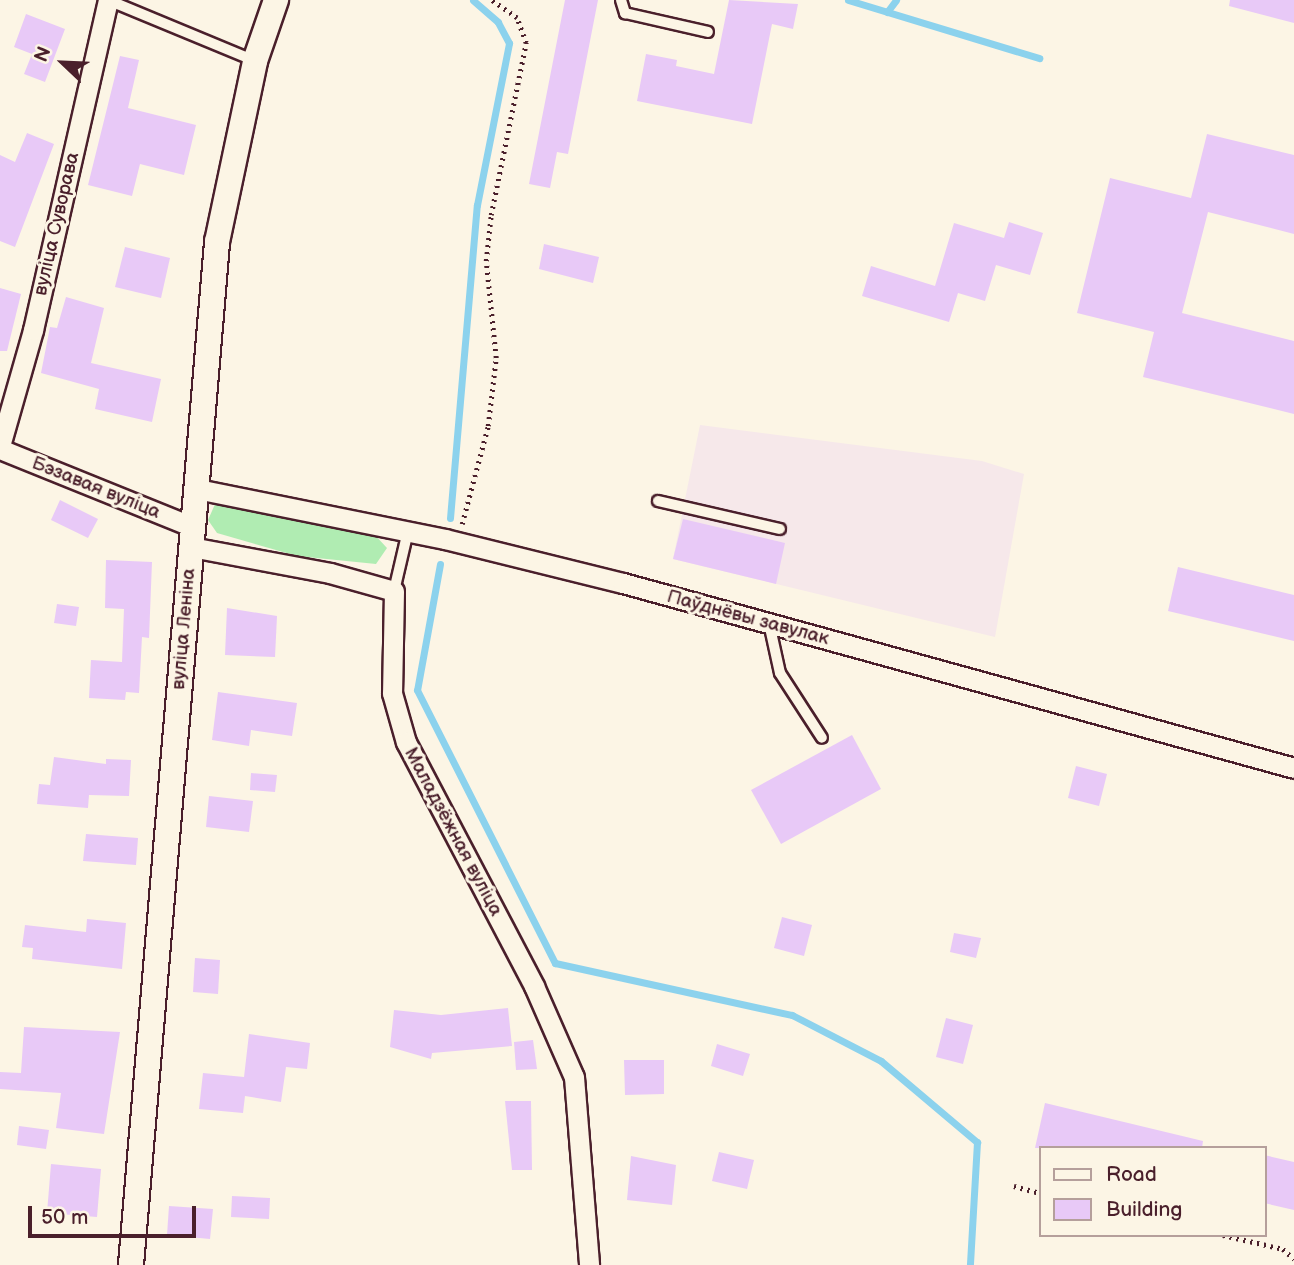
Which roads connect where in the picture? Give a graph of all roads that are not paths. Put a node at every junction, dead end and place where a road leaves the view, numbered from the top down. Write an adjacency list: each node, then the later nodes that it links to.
1 (108, 0): 5 (lane); 6 (street, вуліца Суворава)
2 (276, 0): 5 (street, вуліца Леніна)
3 (621, 0): 4 (lane)
4 (708, 32)
5 (255, 61): 7 (street, вуліца Леніна)
6 (0, 448): 11 (street, Бэзавая вуліца)
7 (197, 489): 10 (street, Паўднёвы завулак); 11 (street, вуліца Леніна)
8 (659, 500): 9 (lane)
9 (780, 529)
10 (408, 531): 12 (lane); 13 (street, Паўднёвы завулак)
11 (192, 537): 12 (street); 16 (street, вуліца Леніна)
12 (394, 591): 17 (street, Маладзёжная вуліца)
13 (769, 624): 14 (lane); 15 (street, Паўднёвы завулак)
14 (822, 738)
15 (1294, 768)
16 (131, 1265)
17 (589, 1265)

